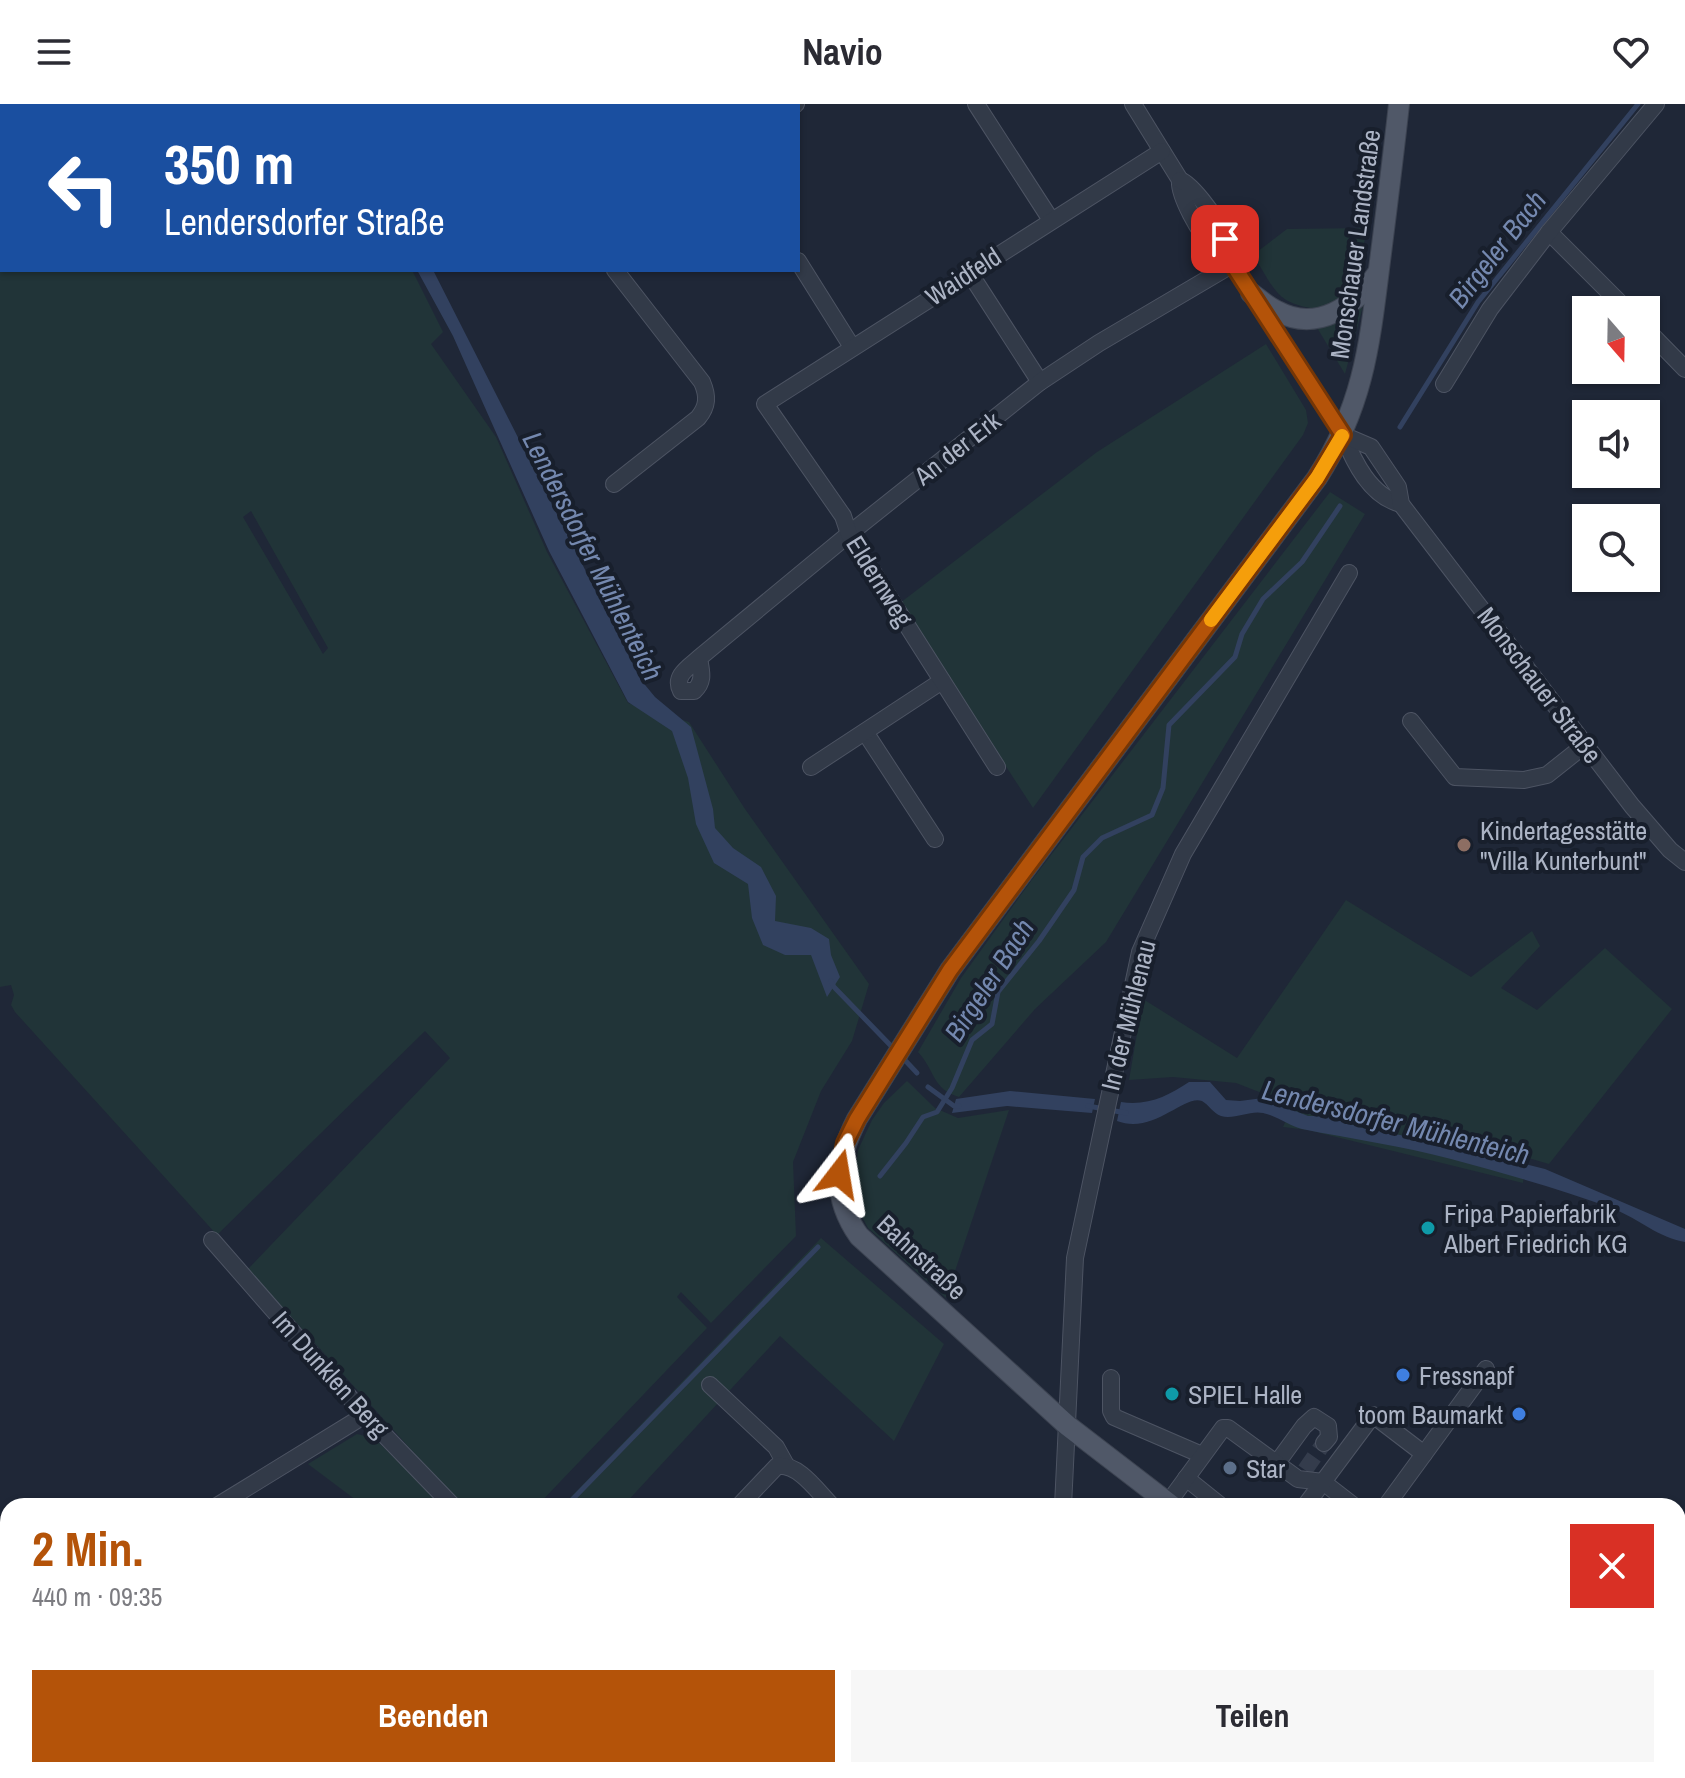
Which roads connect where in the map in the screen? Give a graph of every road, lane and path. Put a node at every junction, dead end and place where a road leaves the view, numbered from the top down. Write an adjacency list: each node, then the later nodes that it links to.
1 (976, 104): 6 (street)
2 (1133, 104): 5 (street)
3 (1399, 104): 10 (main road, Monschauer Landstraße)
4 (1656, 104): 7 (street)
5 (1162, 151): 6 (street, Waidfeld); 8 (street)
6 (1051, 220): 12 (street, Waidfeld)
7 (1549, 232): 14 (street); 19 (street)
8 (1229, 257): 13 (street); 18 (street, An der Erk)
9 (800, 264): 16 (street)
10 (1379, 270): 13 (main road); 21 (main road, Monschauer Landstraße)
11 (617, 272): 22 (street)
12 (969, 272): 16 (street, Waidfeld); 18 (street)
13 (1251, 293): 21 (street)
14 (1613, 296)
15 (1660, 343): 17 (street)
16 (852, 347): 20 (street, Waidfeld)
17 (1685, 369)
18 (1040, 382): 23 (street, An der Erk)
19 (1444, 384)
20 (765, 404): 23 (street, Eldernweg)
21 (1343, 435): 29 (street, Monschauer Straße); 39 (main road, Bahnstraße)
22 (614, 484)
23 (849, 534): 25 (street, An der Erk); 26 (street, Eldernweg)
24 (1349, 573): 39 (street, In der Mühlenau)
25 (699, 658)
26 (942, 681): 28 (street); 31 (street, Eldernweg)
27 (1411, 721): 29 (street)
28 (865, 732): 30 (street); 32 (street)
29 (1586, 744): 33 (street, Monschauer Straße)
30 (811, 767)
31 (997, 767)
32 (935, 839)
33 (1685, 862)
34 (212, 1240): 38 (street, Im Dunklen Berg)
35 (1486, 1369): 41 (street)
36 (1111, 1378): 42 (street)
37 (710, 1385): 44 (street)
38 (365, 1415): 47 (street); 48 (street, Im Dunklen Berg)
39 (1068, 1426): 51 (street, In der Mühlenau); 52 (main road, Bahnstraße)
40 (1324, 1443): 43 (street)
41 (1424, 1454): 46 (street); 57 (street)
42 (1202, 1455): 43 (street); 45 (street)
43 (1277, 1463): 46 (street)
44 (786, 1465): 49 (street); 50 (street)
45 (1186, 1478): 53 (street); 54 (street)
46 (1323, 1482): 55 (street); 56 (street)
47 (230, 1498)
48 (445, 1498)
49 (747, 1498)
50 (824, 1498)
51 (1064, 1498)
52 (1161, 1498)
53 (1174, 1498)
54 (1211, 1498)
55 (1311, 1498)
56 (1344, 1498)
57 (1392, 1498)

